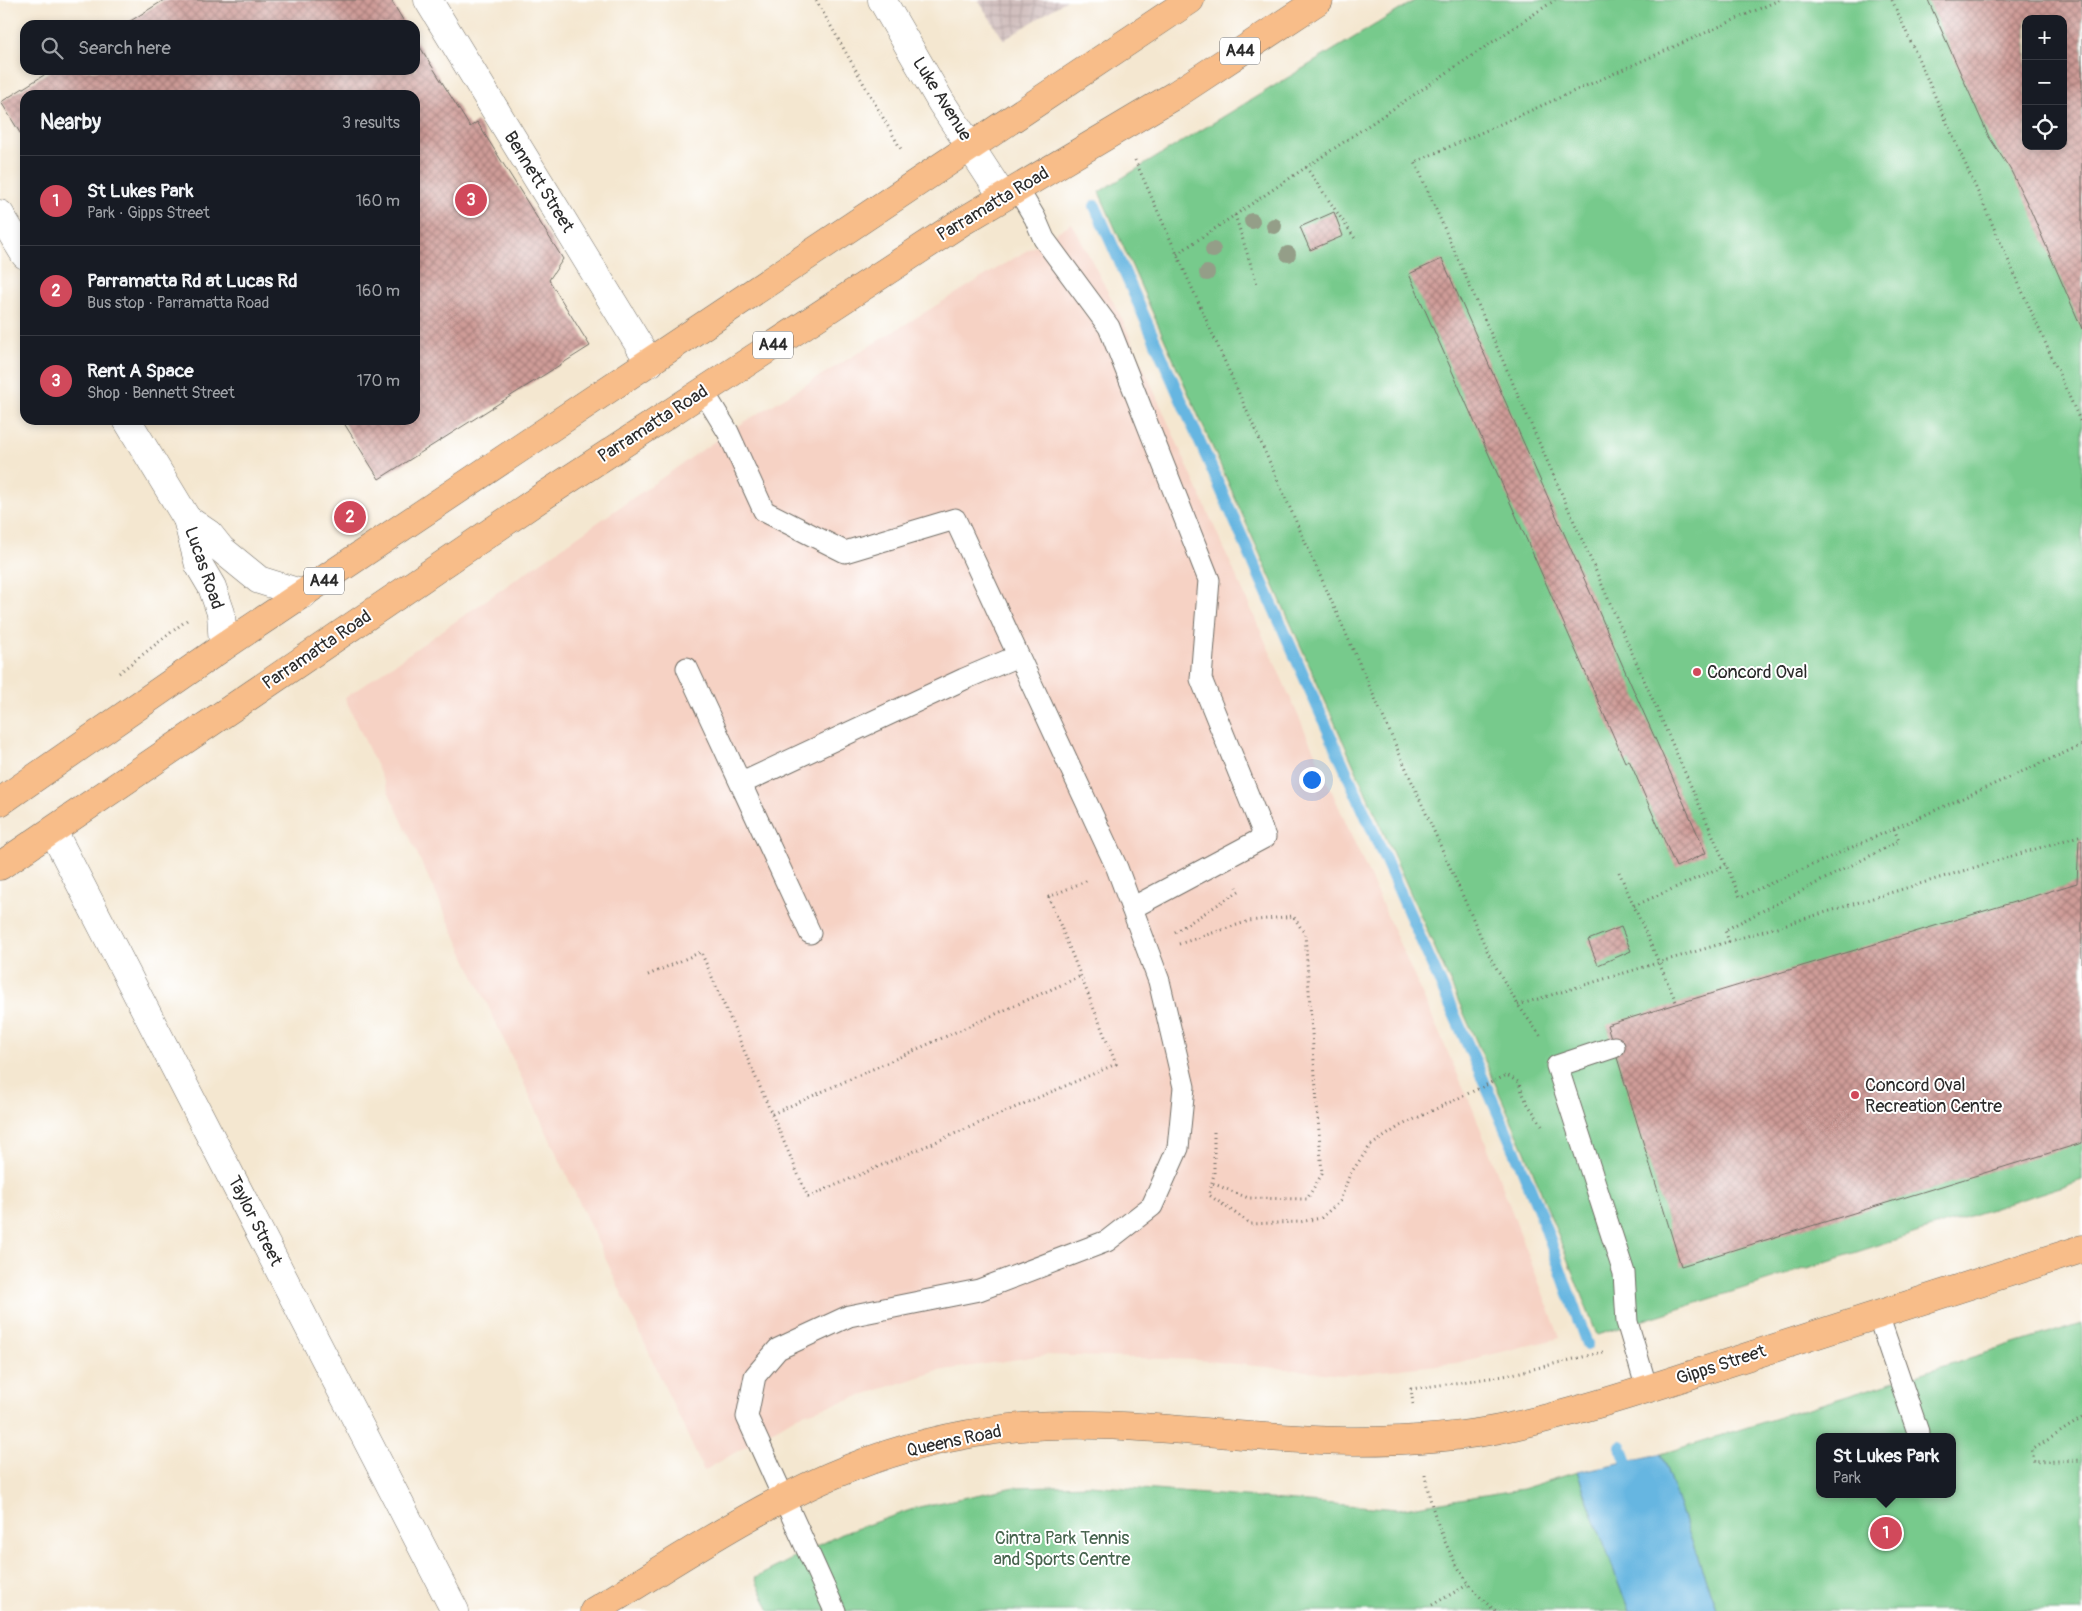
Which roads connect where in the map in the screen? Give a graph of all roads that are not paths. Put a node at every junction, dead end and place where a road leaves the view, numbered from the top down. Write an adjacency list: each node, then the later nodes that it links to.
1 (428, 0): 9 (street, Bennett Street)
2 (882, 0): 5 (street, Luke Avenue)
3 (1190, 0): 5 (main road, A44)
4 (1308, 3): 6 (main road, Parramatta Road / A44)
5 (972, 147): 6 (street, Luke Avenue); 9 (main road, A44)
6 (1010, 193): 10 (main road, Parramatta Road / A44); 21 (lane)
7 (0, 214): 8 (street)
8 (20, 246)
9 (650, 363): 13 (main road, A44)
10 (703, 391): 15 (lane); 19 (main road, Parramatta Road / A44)
11 (130, 425): 12 (street, Lucas Road)
12 (187, 519): 13 (street, Lucas Road); 14 (street, Lucas Road)
13 (304, 594): 14 (main road, A44)
14 (223, 647): 18 (main road, A44)
15 (1018, 656): 17 (lane); 21 (lane)
16 (687, 668): 17 (lane)
17 (742, 783): 22 (lane)
18 (0, 802)
19 (53, 831): 20 (main road, Parramatta Road / A44); 30 (street, Taylor Street)
20 (0, 866)
21 (1132, 908): 29 (lane)
22 (810, 933)
23 (1614, 1047): 26 (lane)
24 (2082, 1249): 25 (main road, Gipps Street)
25 (1878, 1314): 26 (main road, Gipps Street); 27 (lane)
26 (1647, 1389): 28 (main road, Gipps Street)
27 (1918, 1432)
28 (1353, 1441): 29 (main road, Queens Road)
29 (784, 1498): 31 (main road, Queens Road); 32 (lane)
30 (456, 1611)
31 (594, 1611)
32 (835, 1611)

